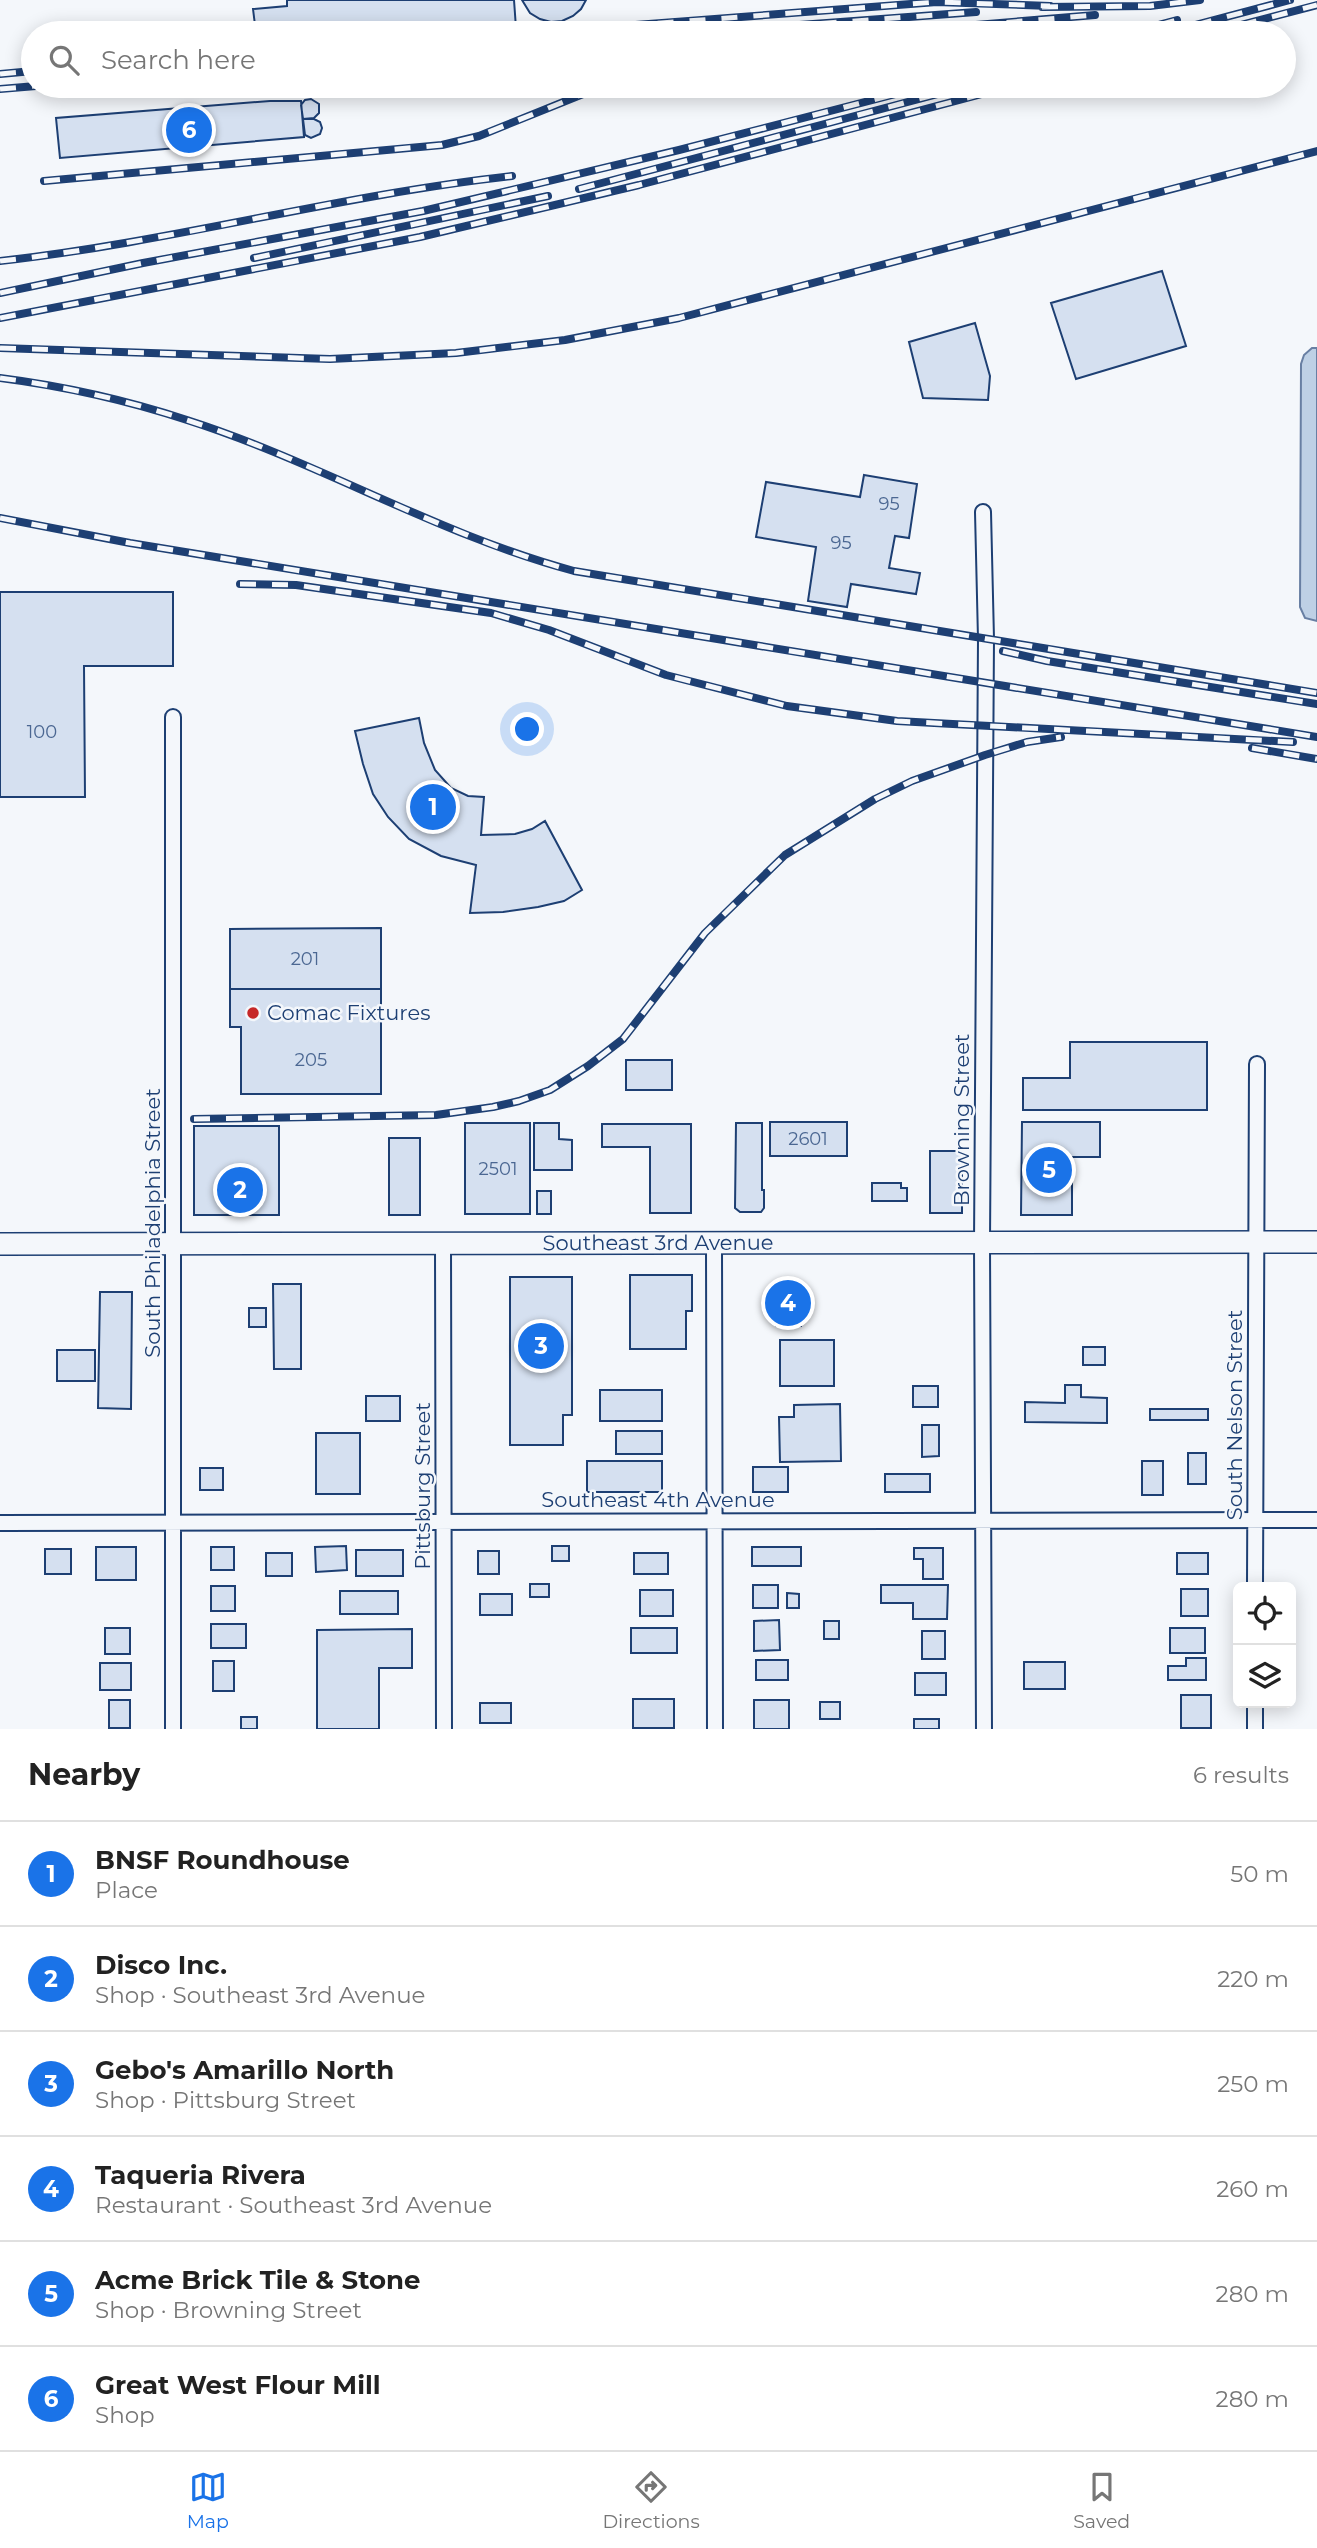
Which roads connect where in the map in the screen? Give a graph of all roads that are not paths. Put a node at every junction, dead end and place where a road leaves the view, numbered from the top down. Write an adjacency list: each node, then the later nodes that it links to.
1 (983, 512): 9 (street, Browning Street)
2 (173, 716): 7 (street, South Philadelphia Street)
3 (1258, 1064): 5 (street, South Nelson Street)
4 (443, 1242): 7 (main road, Southeast 3rd Avenue); 8 (main road, Southeast 3rd Avenue); 16 (street, Pittsburg Street)
5 (1257, 1242): 6 (main road, Southeast 3rd Avenue); 9 (main road, Southeast 3rd Avenue); 14 (street, South Nelson Street)
6 (1317, 1242)
7 (174, 1243): 10 (main road, Southeast 3rd Avenue); 15 (street, South Philadelphia Street)
8 (714, 1243): 9 (main road, Southeast 3rd Avenue); 12 (street)
9 (982, 1243): 13 (street, Browning Street)
10 (0, 1244)
11 (1317, 1520): 14 (street, Southeast 4th Avenue)
12 (714, 1521): 13 (street, Southeast 4th Avenue); 16 (street, Southeast 4th Avenue); 22 (street)
13 (984, 1521): 14 (street, Southeast 4th Avenue); 23 (street, Browning Street)
14 (1255, 1521): 18 (street, South Nelson Street)
15 (174, 1522): 16 (street, Southeast 4th Avenue); 17 (street, Southeast 4th Avenue); 20 (street, South Philadelphia Street)
16 (444, 1522): 21 (street, Pittsburg Street)
17 (0, 1523)
18 (1255, 1582)
19 (1255, 1708): 24 (street)
20 (173, 1729)
21 (444, 1729)
22 (715, 1729)
23 (984, 1729)
24 (1255, 1729)

